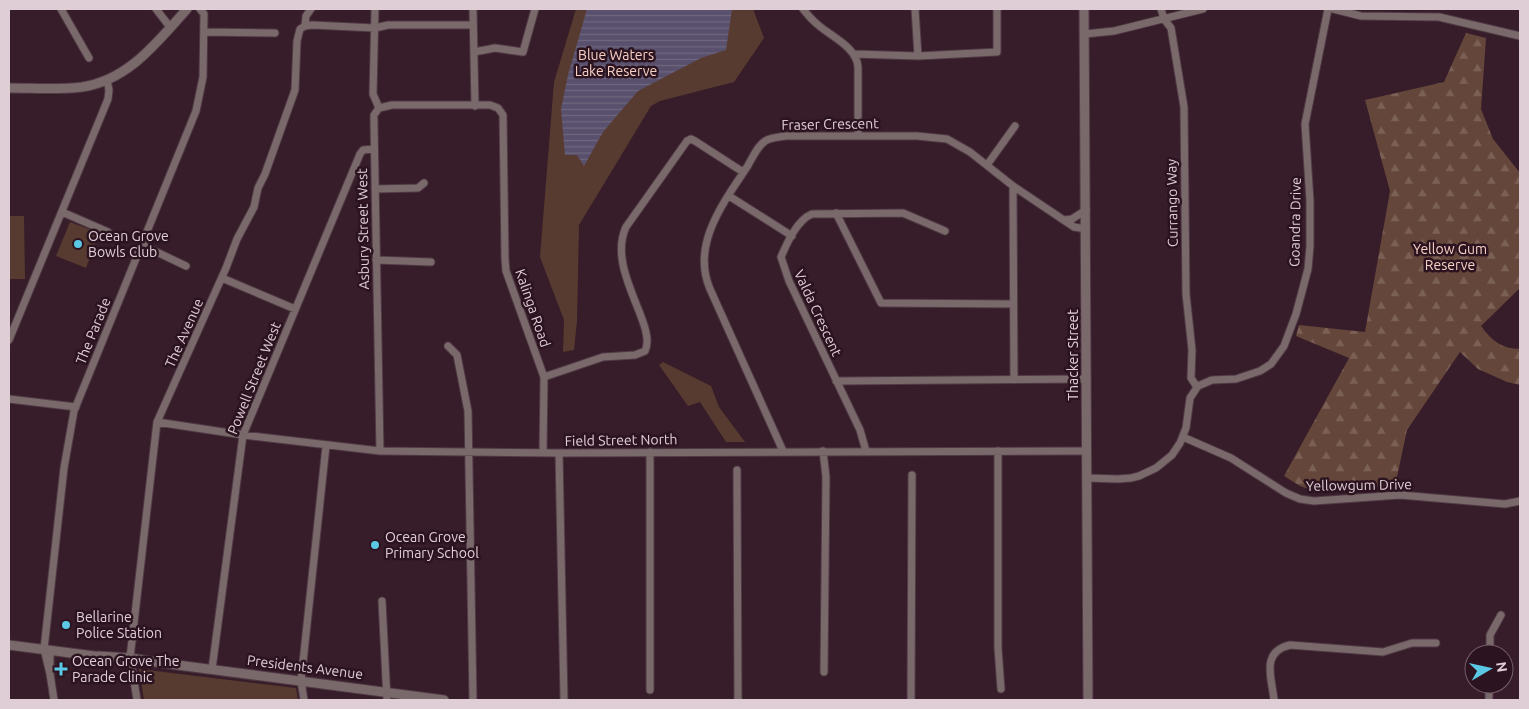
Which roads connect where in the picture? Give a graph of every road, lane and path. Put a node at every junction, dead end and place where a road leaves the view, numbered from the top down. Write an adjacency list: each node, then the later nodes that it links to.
1 (61, 9): 29 (street)
2 (156, 9): 19 (street)
3 (187, 9): 19 (street)
4 (200, 9): 22 (street, The Parade)
5 (311, 9): 20 (street, The Avenue)
6 (375, 9): 21 (street, Asbury Street West)
7 (473, 9): 18 (street)
8 (535, 9): 26 (street)
9 (803, 9): 27 (street)
10 (915, 9): 28 (street)
11 (997, 9): 28 (street)
12 (1084, 9): 24 (street, Thacker Street)
13 (1161, 9): 17 (street, Currango Way)
14 (1203, 9): 17 (street)
15 (1328, 9): 64 (street, Goandra Drive)
16 (1333, 9): 25 (street)
17 (1164, 19): 24 (street); 64 (street, Currango Way)
18 (474, 25): 21 (street); 26 (street)
19 (170, 27): 30 (street)
20 (302, 27): 21 (street); 55 (street, The Avenue)
21 (375, 28): 33 (street, Asbury Street West)
22 (204, 32): 23 (street); 51 (street, The Parade)
23 (275, 33)
24 (1085, 34): 43 (street, Thacker Street)
25 (1520, 36)
26 (474, 52): 32 (street)
27 (854, 54): 28 (street); 35 (street)
28 (918, 56)
29 (89, 58)
30 (107, 80): 31 (street); 44 (street)
31 (9, 88)
32 (475, 106): 33 (street); 60 (street, Kalinga Road)
33 (379, 108): 36 (street, Asbury Street West)
34 (1015, 126): 37 (street)
35 (858, 136): 37 (street, Fraser Crescent); 38 (street, Fraser Crescent)
36 (374, 149): 41 (street, Asbury Street West); 57 (street, Powell Street West)
37 (987, 165): 40 (street, Fraser Crescent)
38 (743, 172): 42 (street, Fraser Crescent); 60 (street)
39 (424, 183): 41 (street)
40 (1013, 186): 46 (street, Fraser Crescent); 56 (street)
41 (375, 189): 52 (street, Asbury Street West)
42 (729, 196): 50 (street); 74 (street, Fraser Crescent)
43 (1086, 210): 46 (street); 47 (street, Thacker Street)
44 (62, 212): 49 (street); 58 (street)
45 (836, 213): 48 (street, Valda Crescent); 50 (street, Valda Crescent); 56 (street)
46 (1063, 220): 47 (street, Fraser Crescent)
47 (1086, 229): 61 (street, Thacker Street)
48 (945, 231)
49 (108, 232)
50 (792, 236): 63 (street, Valda Crescent)
51 (142, 246): 54 (street); 66 (street, The Parade)
52 (376, 260): 53 (street); 73 (street, Asbury Street West)
53 (431, 262)
54 (186, 266)
55 (222, 278): 57 (street); 67 (street, The Avenue)
56 (1013, 304): 62 (street)
57 (295, 309): 68 (street, Powell Street West)
58 (9, 340)
59 (448, 346): 77 (street)
60 (544, 377): 78 (street, Kalinga Road)
61 (1087, 379): 62 (street); 76 (street, Thacker Street)
62 (1014, 380): 63 (street)
63 (836, 381): 72 (street, Valda Crescent)
64 (1197, 387): 69 (street)
65 (9, 399): 66 (street)
66 (76, 407): 90 (street, The Parade)
67 (157, 422): 68 (street, Field Street North); 91 (street, The Avenue)
68 (243, 435): 70 (street, Field Street North); 92 (street, Powell Street West)
69 (1183, 437): 83 (street); 84 (street, Yellowgum Drive)
70 (326, 446): 73 (street, Field Street North); 94 (street)
71 (824, 450): 72 (street, Field Street North); 74 (street, Field Street North); 93 (street)
72 (866, 450): 75 (street, Field Street North)
73 (380, 451): 77 (street, Field Street North)
74 (783, 451): 79 (street, Field Street North)
75 (998, 451): 76 (street, Field Street North); 95 (street)
76 (1087, 451): 83 (street, Thacker Street)
77 (468, 452): 78 (street, Field Street North); 102 (street)
78 (543, 452): 80 (street, Field Street North)
79 (650, 452): 80 (street, Field Street North); 96 (street)
80 (559, 453): 103 (street)
81 (737, 470): 104 (street)
82 (912, 475): 105 (street)
83 (1087, 478): 106 (street, Thacker Street)
84 (1520, 501)
85 (382, 601): 97 (street)
86 (1501, 615): 88 (street)
87 (1436, 644): 107 (street)
88 (1490, 644)
89 (9, 645): 90 (street, Presidents Avenue)
90 (47, 650): 91 (street, Presidents Avenue); 98 (street, The Parade)
91 (131, 660): 92 (street, Presidents Avenue); 99 (street, The Avenue)
92 (212, 669): 94 (street, Presidents Avenue)
93 (824, 672)
94 (301, 681): 97 (street, Presidents Avenue); 100 (street)
95 (1001, 689)
96 (650, 690)
97 (387, 696): 101 (street, Presidents Avenue)
98 (54, 700)
99 (137, 700)
100 (304, 700)
101 (444, 700)
102 (473, 700)
103 (564, 700)
104 (738, 700)
105 (911, 700)
106 (1088, 700)
107 (1274, 700)

